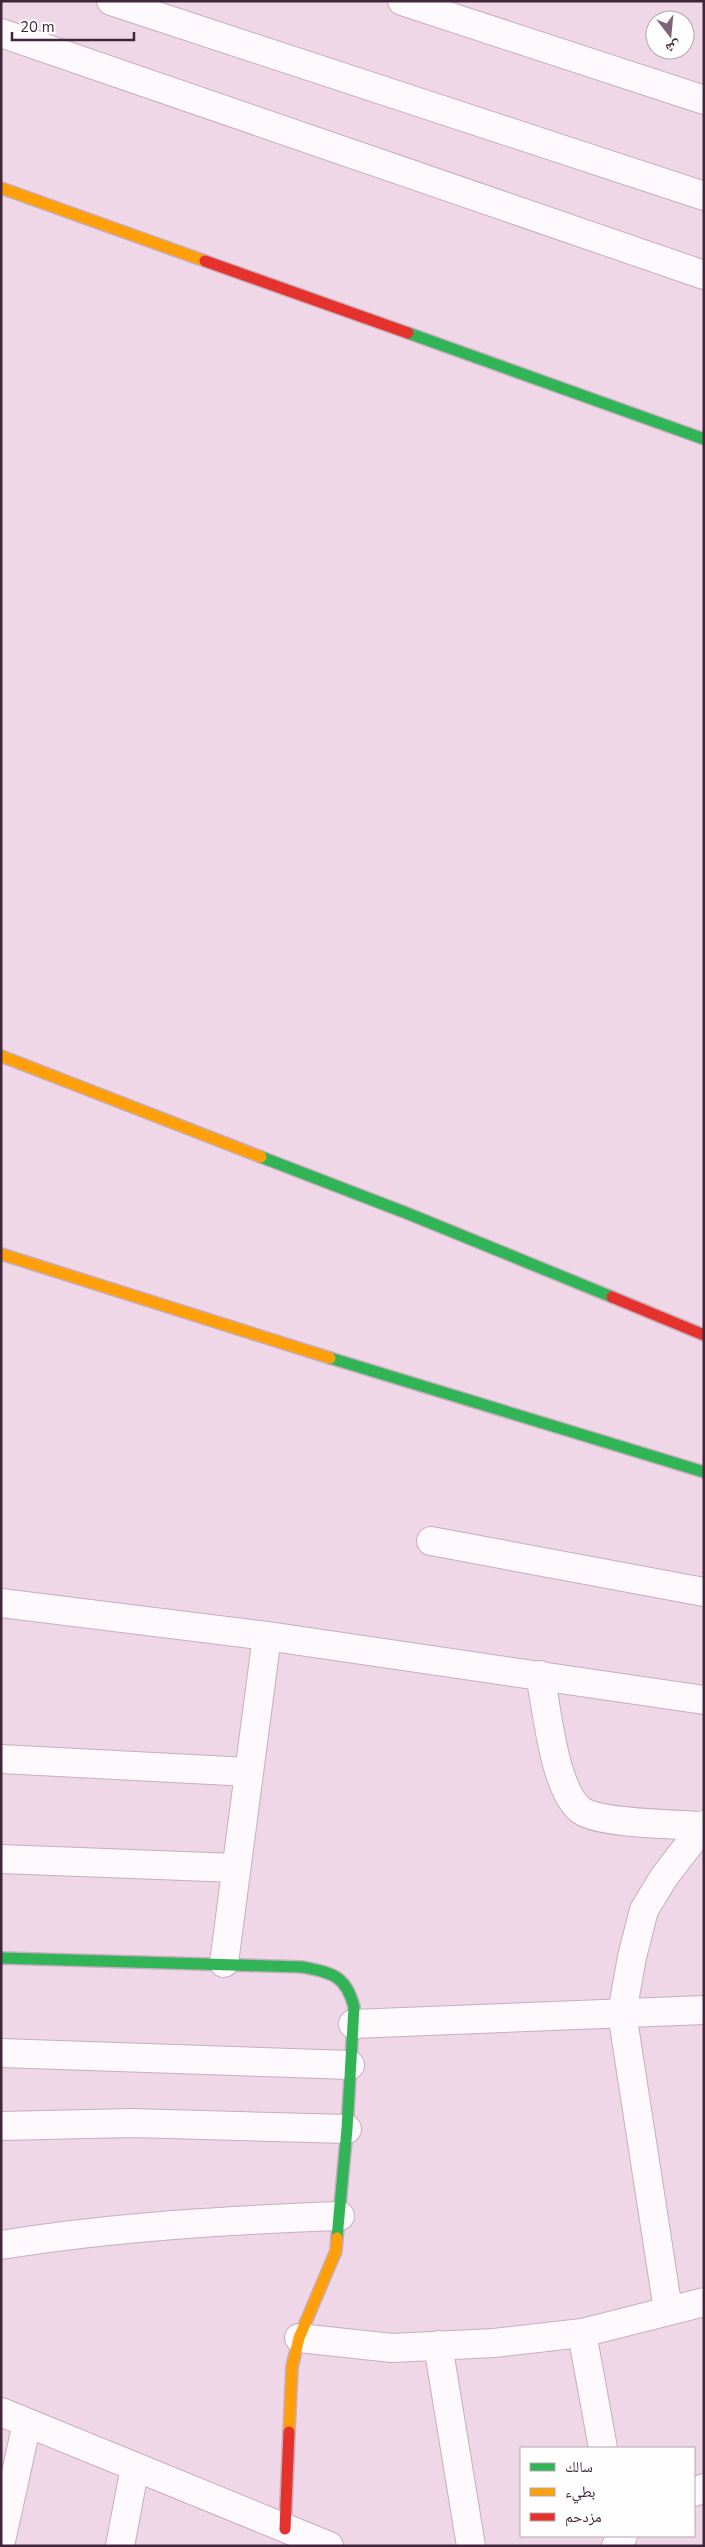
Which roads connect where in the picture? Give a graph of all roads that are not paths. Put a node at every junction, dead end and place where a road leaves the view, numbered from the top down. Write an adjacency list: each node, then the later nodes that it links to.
1 (111, 1): 6 (street)
2 (402, 1): 4 (street)
3 (1, 34): 7 (street)
4 (704, 100)
5 (1, 188): 8 (street)
6 (704, 196)
7 (704, 276)
8 (704, 439)
9 (1, 1056): 11 (street)
10 (1, 1254): 12 (street)
11 (704, 1335)
12 (704, 1472)
13 (431, 1541): 14 (street)
14 (704, 1592)
15 (1, 1603): 16 (street)
16 (267, 1636): 17 (street); 20 (street)
17 (540, 1675): 18 (street); 21 (street)
18 (704, 1700)
19 (1, 1759): 20 (street)
20 (250, 1772): 23 (street)
21 (703, 1826): 27 (street)
22 (1, 1860): 23 (street)
23 (236, 1868): 25 (street)
24 (1, 1958): 25 (street)
25 (224, 1963): 28 (street)
26 (704, 2010): 27 (street)
27 (622, 2013): 28 (street); 36 (street)
28 (353, 2024): 30 (street)
29 (1, 2053): 30 (street)
30 (350, 2065): 32 (street)
31 (1, 2126): 32 (street)
32 (347, 2129): 33 (street)
33 (340, 2216): 34 (street); 38 (street)
34 (1, 2245)
35 (704, 2302): 36 (street)
36 (668, 2310): 37 (street)
37 (582, 2333): 39 (street); 42 (street)
38 (299, 2338): 39 (street); 44 (street)
39 (438, 2345): 48 (street)
40 (1, 2412): 41 (street)
41 (27, 2422): 43 (street); 45 (street)
42 (603, 2447)
43 (135, 2466): 44 (street); 46 (street)
44 (285, 2530): 47 (street)
45 (1, 2541)
46 (120, 2546)
47 (329, 2546)
48 (471, 2546)

